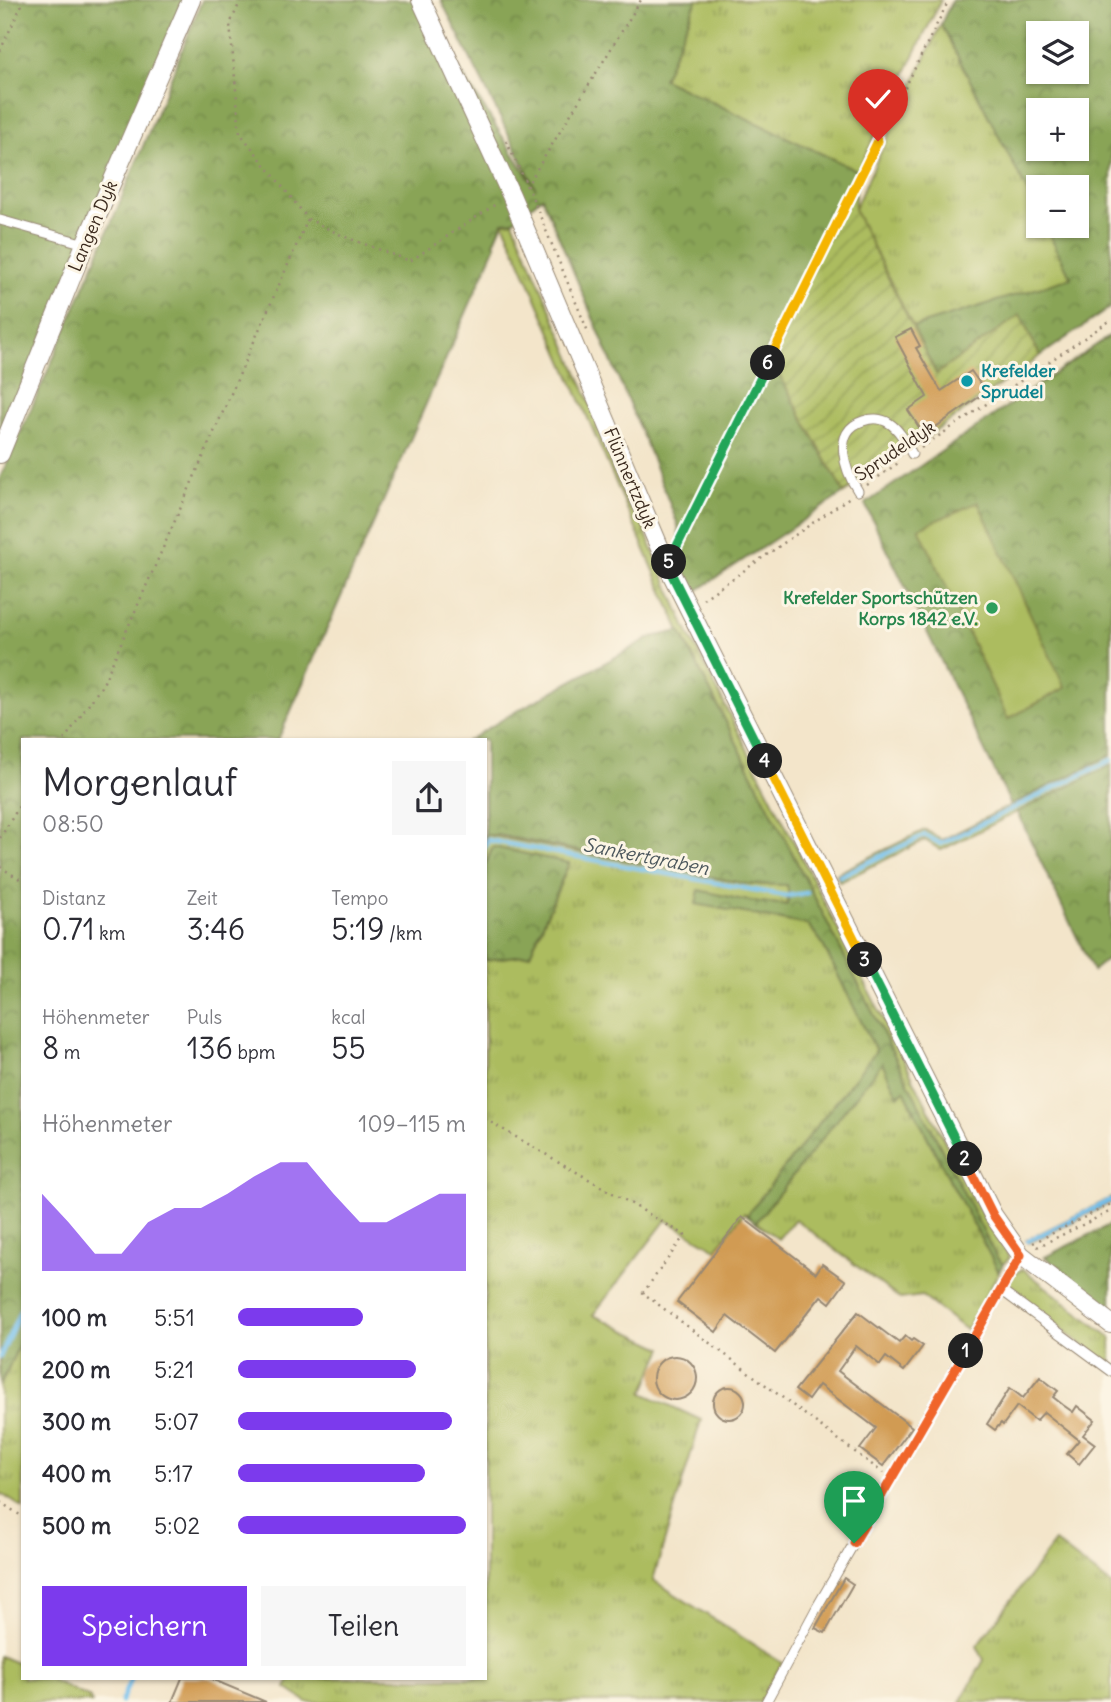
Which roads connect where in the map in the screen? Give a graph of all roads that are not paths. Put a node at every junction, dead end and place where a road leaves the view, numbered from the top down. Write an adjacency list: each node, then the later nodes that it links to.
1 (191, 0): 4 (street, Langen Dyk)
2 (421, 0): 8 (street, Flünnertzdyk)
3 (0, 220): 4 (lane)
4 (85, 244): 5 (street, Langen Dyk)
5 (0, 454)
6 (912, 454): 7 (lane)
7 (858, 491)
8 (1021, 1255): 9 (lane); 10 (street, Flünnertzdyk)
9 (1001, 1290): 11 (lane); 12 (lane)
10 (1111, 1324)
11 (1111, 1371)
12 (766, 1702)

